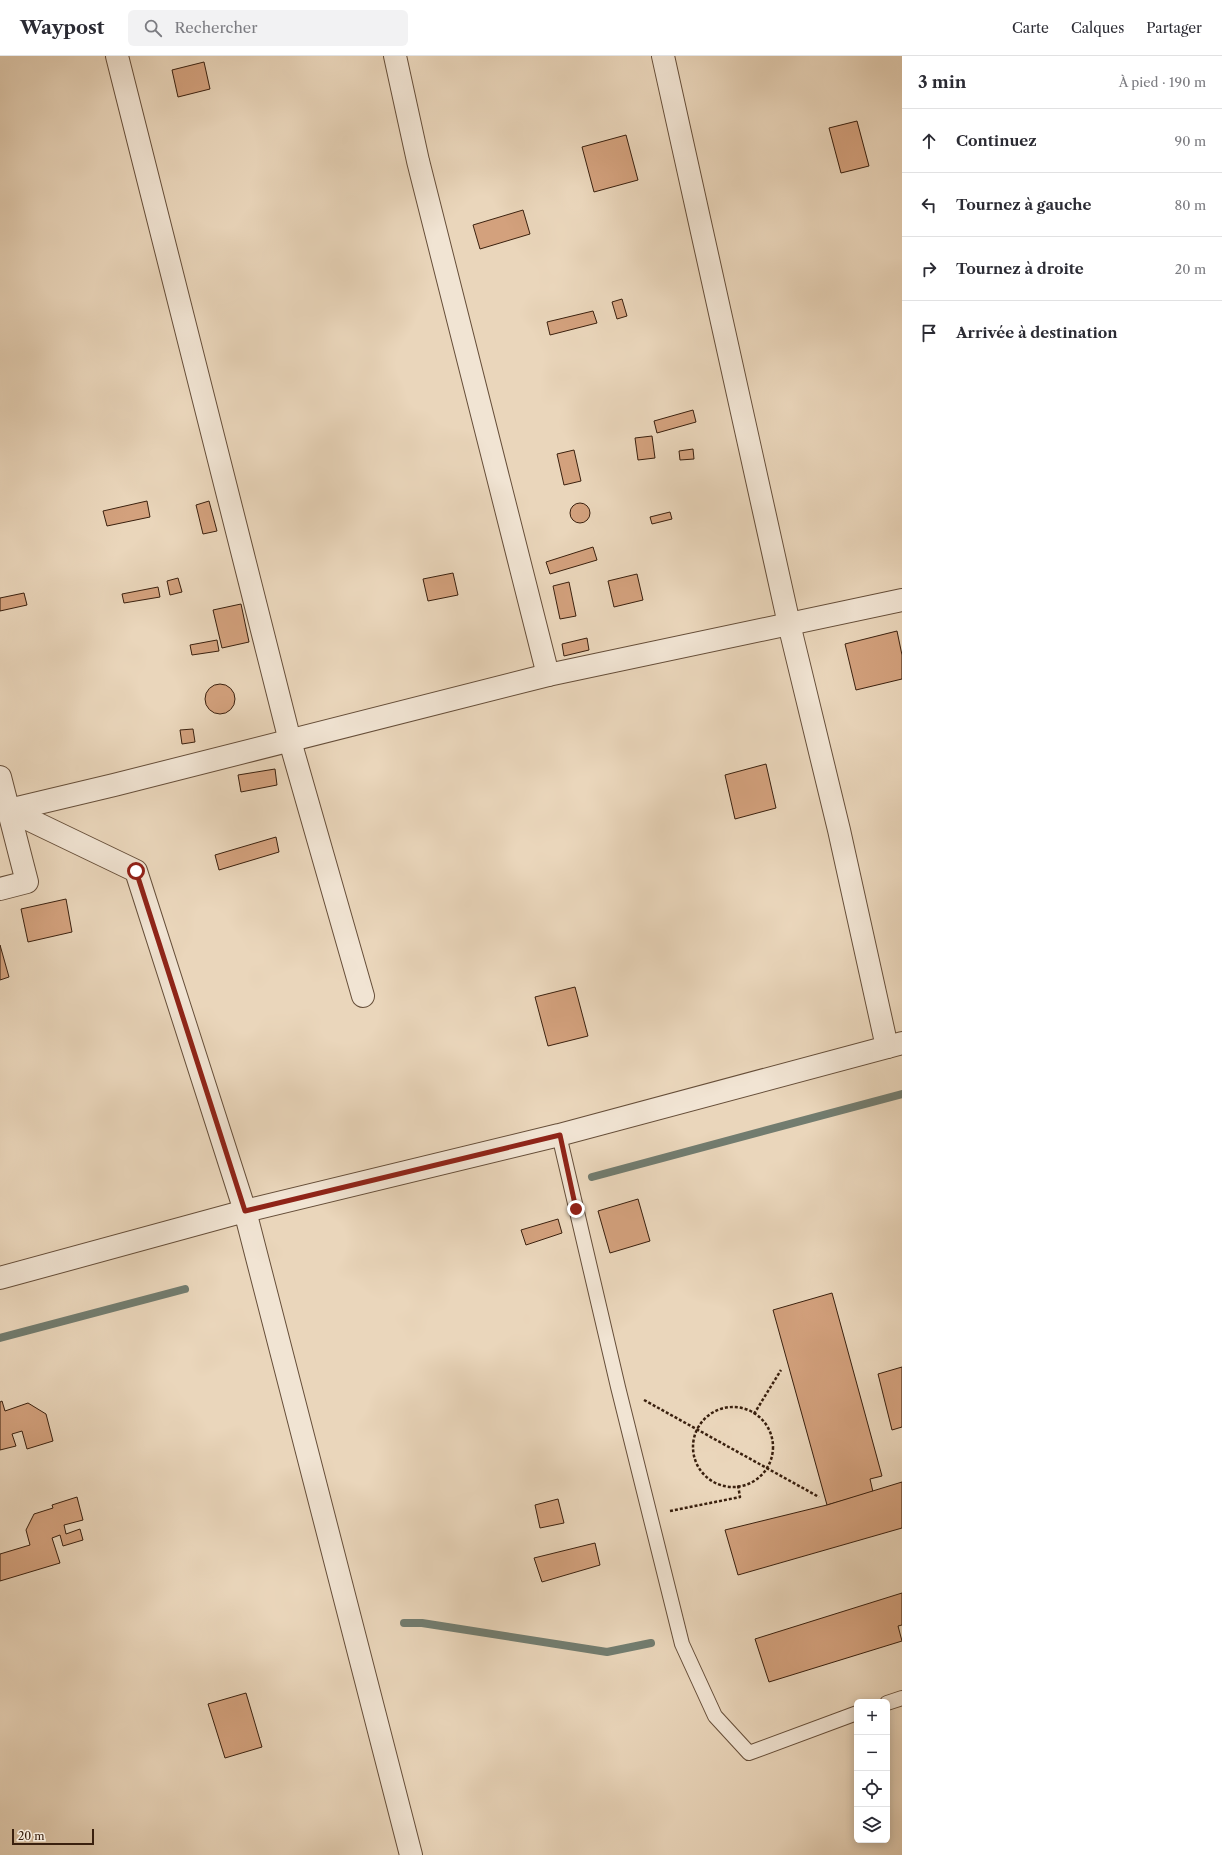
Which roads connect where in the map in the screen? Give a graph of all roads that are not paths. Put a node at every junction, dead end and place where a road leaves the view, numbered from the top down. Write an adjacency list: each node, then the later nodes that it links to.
1 (117, 56): 7 (street)
2 (395, 56): 6 (street)
3 (663, 56): 5 (street)
4 (902, 600): 5 (street)
5 (789, 624): 6 (street); 12 (street)
6 (548, 675): 7 (street)
7 (290, 741): 9 (street); 11 (street)
8 (0, 777): 9 (street)
9 (9, 810): 10 (street); 14 (street)
10 (0, 889)
11 (363, 996)
12 (894, 1045): 13 (street)
13 (560, 1135): 14 (street); 18 (lane)
14 (245, 1211): 15 (street); 19 (street)
15 (0, 1278)
16 (902, 1698): 17 (lane)
17 (890, 1702)
18 (854, 1714)
19 (411, 1855)

